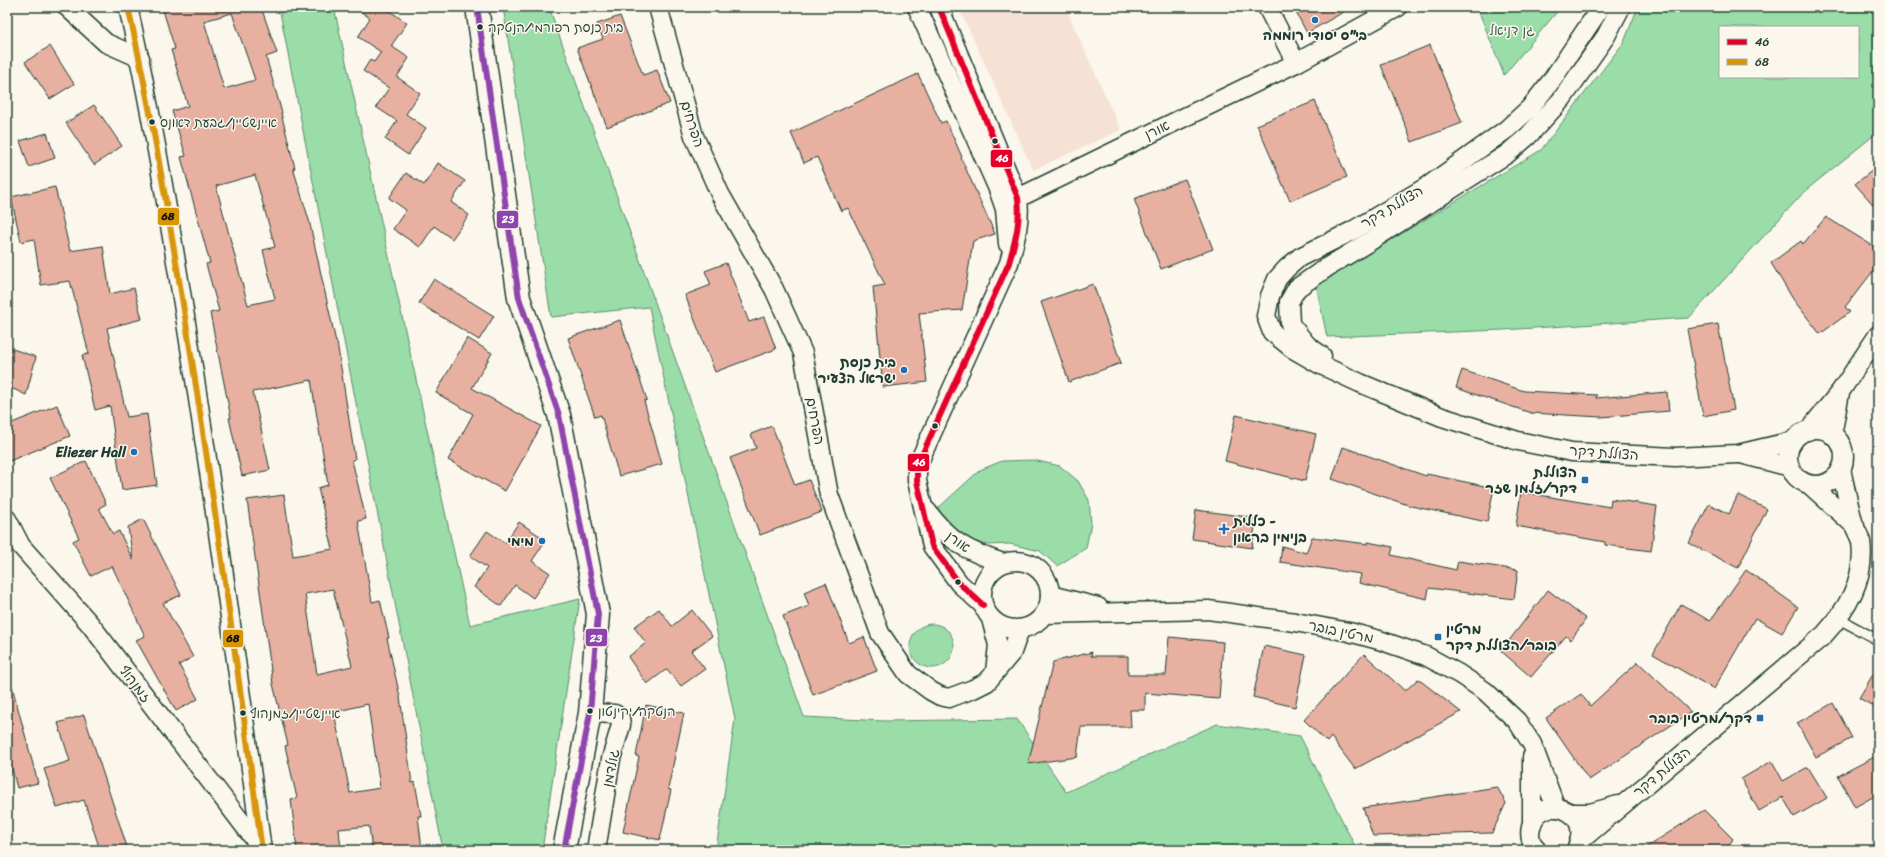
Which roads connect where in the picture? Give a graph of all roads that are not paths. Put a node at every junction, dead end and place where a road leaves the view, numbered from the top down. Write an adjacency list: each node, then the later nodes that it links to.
1 (67, 7): 11 (street)
2 (128, 7): 11 (street)
3 (477, 7): 38 (street)
4 (658, 7): 37 (street, הפרחים)
5 (917, 7): 13 (street, אורן)
6 (939, 7): 14 (street, אורן)
7 (1267, 7): 12 (street)
8 (1398, 7): 12 (street, אורן)
9 (1601, 7): 17 (street, הצוללת דקר)
10 (1621, 7): 17 (street, הצוללת דקר)
11 (140, 58): 44 (street)
12 (1296, 63): 14 (street, אורן)
13 (998, 189): 14 (street); 15 (street, אורן)
14 (1018, 198): 15 (street, אורן)
15 (1009, 263): 26 (street, אורן)
16 (1878, 335): 18 (street)
17 (1360, 383): 22 (street, הצוללת דקר)
18 (1840, 392): 19 (street); 20 (street)
19 (1808, 431): 20 (street); 21 (street)
20 (1832, 435): 24 (street)
21 (1793, 441): 22 (street, הצוללת דקר); 23 (street)
22 (1738, 454): 23 (street, הצוללת דקר)
23 (1790, 467): 25 (street)
24 (1841, 469): 25 (street); 28 (street, הצוללת דקר)
25 (1810, 485): 28 (street, הצוללת דקר)
26 (922, 506): 29 (street, אורן); 31 (street, אורן)
27 (7, 519): 44 (street, זמנהוף)
28 (1855, 526): 34 (street, הצוללת דקר)
29 (1003, 563): 30 (street); 31 (street)
30 (1050, 595): 32 (street, מרטין בובר); 33 (street)
31 (987, 612): 35 (street); 37 (street)
32 (1114, 612): 33 (street, מרטין בובר); 39 (street, מרטין בובר)
33 (1045, 614): 35 (street)
34 (1839, 619): 36 (lane); 40 (street, הצוללת דקר)
35 (1020, 629): 37 (street, הפרחים)
36 (1878, 640)
37 (995, 672)
38 (590, 713): 45 (street); 46 (street, גולדמן)
39 (1532, 744): 41 (street, מרטין בובר); 42 (street)
40 (1626, 802): 41 (street, הצוללת דקר); 43 (street, הצוללת דקר)
41 (1564, 810): 42 (street); 43 (street, מרטין בובר)
42 (1531, 840)
43 (1578, 845)
44 (262, 850)
45 (564, 850)
46 (596, 850)

